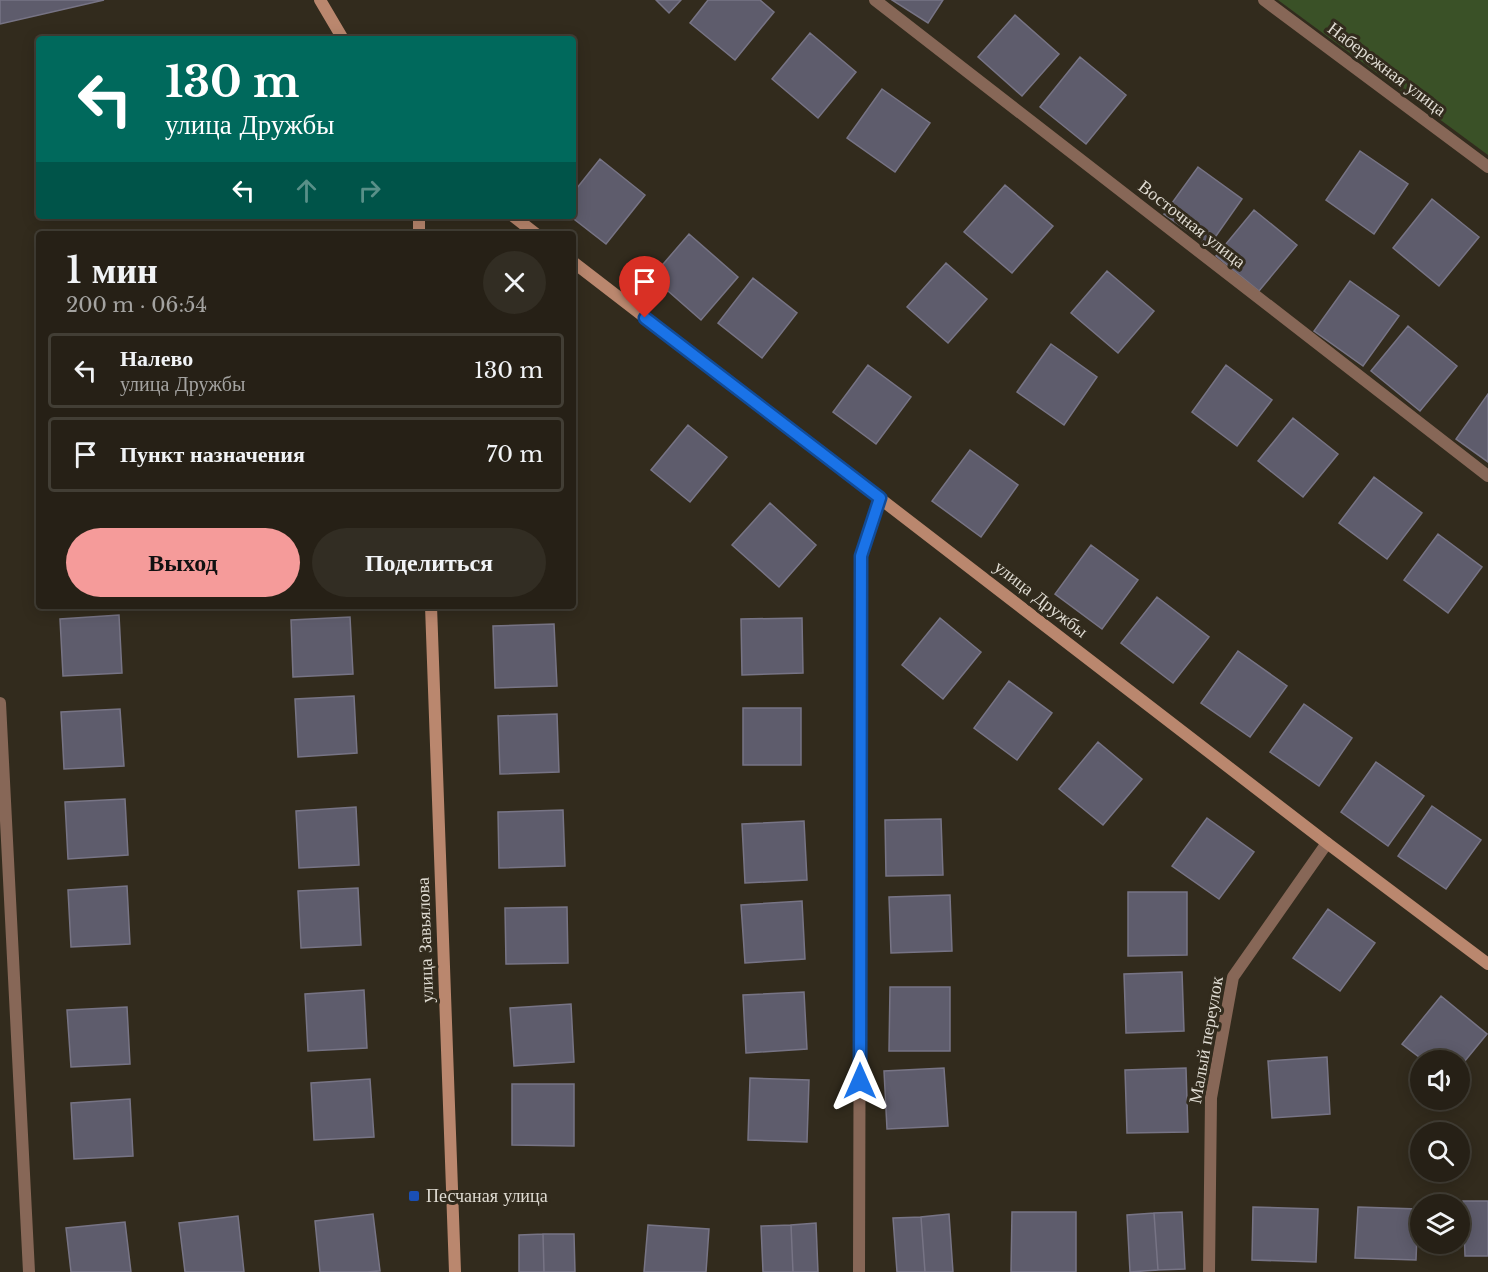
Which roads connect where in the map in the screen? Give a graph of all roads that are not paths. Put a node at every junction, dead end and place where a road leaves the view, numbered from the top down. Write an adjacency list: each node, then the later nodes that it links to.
1 (320, 0): 4 (street)
2 (874, 0): 9 (street, Восточная улица)
3 (1264, 0): 5 (street, Набережная улица)
4 (341, 36)
5 (1488, 167)
6 (517, 219): 7 (street)
7 (532, 231)
8 (576, 264): 10 (street, улица Дружбы)
9 (1488, 476)
10 (880, 498): 13 (street, улица Дружбы); 17 (street)
11 (431, 609): 16 (street, улица Завьялова)
12 (0, 703): 15 (street)
13 (1327, 843): 14 (street, улица Дружбы); 18 (street, Малый переулок)
14 (1488, 964)
15 (29, 1272)
16 (455, 1272)
17 (859, 1272)
18 (1209, 1272)

